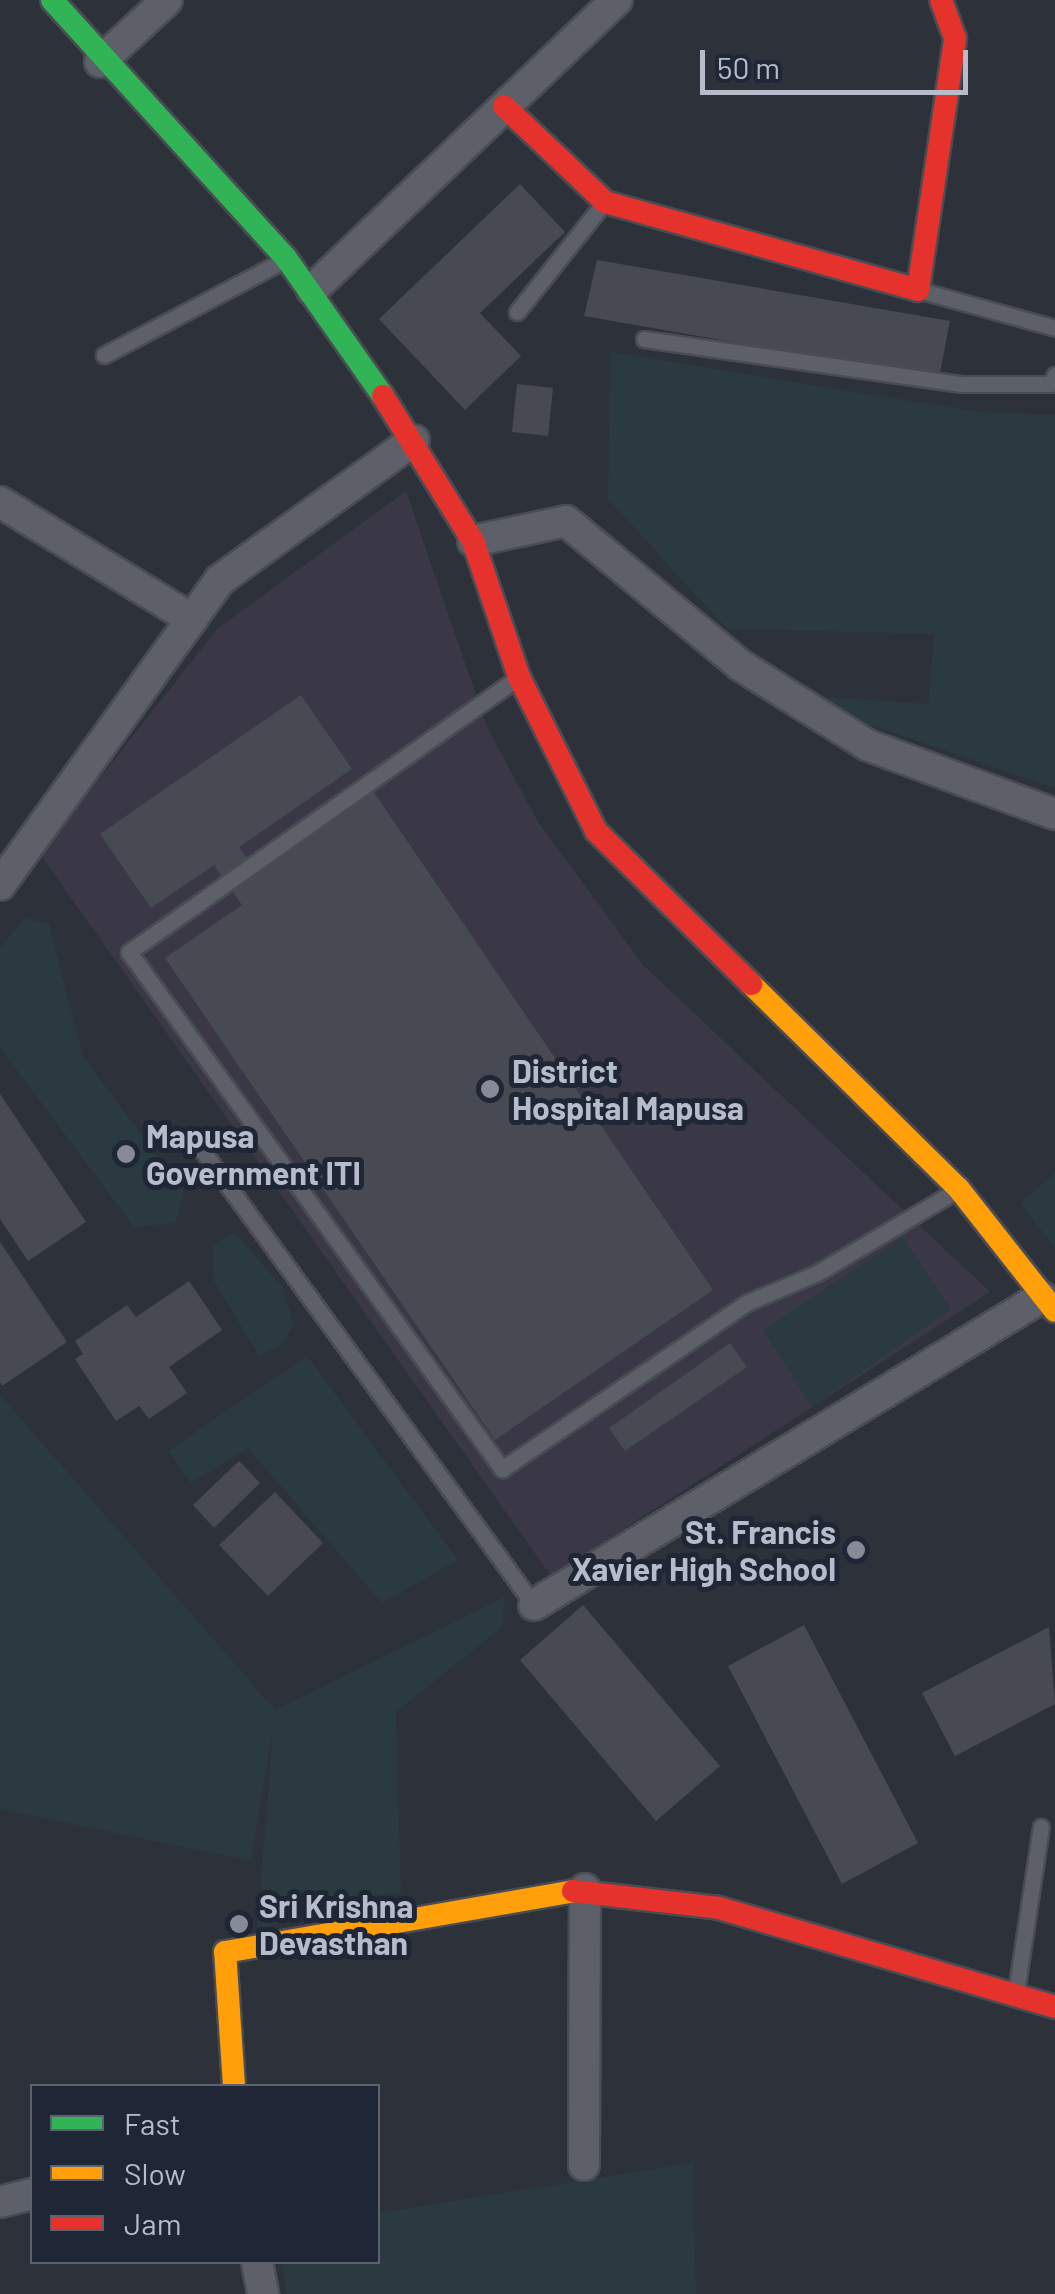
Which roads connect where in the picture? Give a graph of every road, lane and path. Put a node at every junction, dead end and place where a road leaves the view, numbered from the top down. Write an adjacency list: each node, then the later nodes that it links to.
1 (52, 0): 5 (street)
2 (167, 0): 5 (street)
3 (616, 0): 6 (street)
4 (941, 0): 10 (street)
5 (100, 62): 8 (street)
6 (504, 106): 7 (street); 9 (street)
7 (605, 202): 10 (street); 11 (lane)
8 (286, 258): 9 (street); 14 (lane)
9 (312, 290): 16 (street)
10 (918, 290): 12 (lane)
11 (517, 312)
12 (1055, 328)
13 (644, 339): 15 (lane)
14 (104, 355)
15 (1055, 375)
16 (414, 440): 18 (street); 19 (street)
17 (0, 502): 19 (street)
18 (473, 540): 20 (street); 21 (street)
19 (192, 619): 22 (street)
20 (519, 677): 24 (street); 24 (lane)
21 (1055, 814)
22 (0, 886)
23 (199, 1146): 26 (lane)
24 (959, 1189): 25 (street)
25 (1049, 1304): 26 (street)
26 (534, 1605)
27 (1041, 1827): 29 (lane)
28 (586, 1889): 29 (street); 31 (street); 32 (street)
29 (1016, 1996): 30 (street)
30 (1055, 2007)
31 (234, 2084)
32 (584, 2165)
33 (30, 2194): 34 (street)
34 (0, 2202)
35 (257, 2264): 36 (street)
36 (262, 2294)

